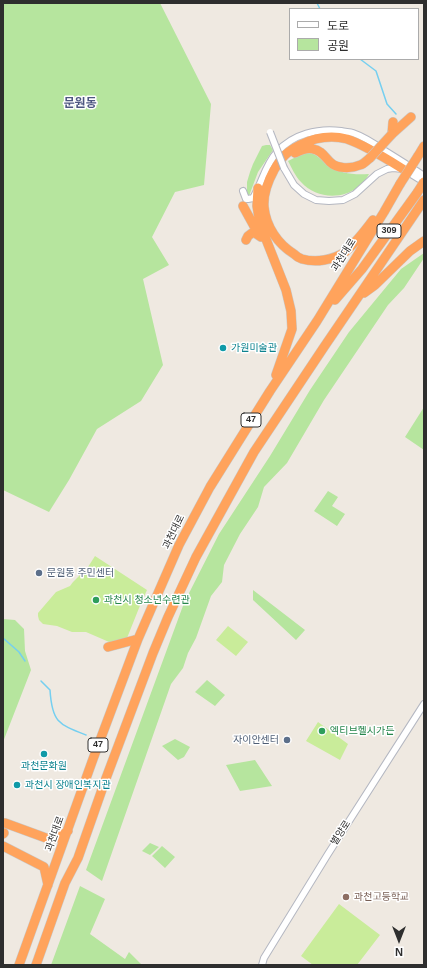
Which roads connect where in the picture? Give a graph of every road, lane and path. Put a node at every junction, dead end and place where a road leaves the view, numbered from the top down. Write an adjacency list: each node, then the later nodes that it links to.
1 (411, 118): 4 (highway)
2 (393, 122): 4 (highway)
3 (270, 132): 6 (street, bridge)
4 (392, 134): 6 (highway, bridge)
5 (424, 146): 10 (highway, 과천대로 / 47, bridge)
6 (280, 167): 7 (highway); 7 (street); 10 (highway)
7 (403, 169): 9 (street)
8 (424, 176): 11 (street)
9 (424, 182): 19 (highway, 309, bridge)
10 (400, 184): 19 (highway, 과천대로 / 47)
11 (258, 188): 12 (street); 16 (highway)
12 (244, 191)
13 (424, 200): 18 (highway, 47)
14 (243, 206): 16 (highway)
15 (246, 240): 16 (highway)
16 (266, 240): 20 (highway)
17 (424, 242): 18 (highway)
18 (359, 296): 29 (highway, 47)
19 (317, 321): 20 (highway, 과천대로 / 47)
20 (270, 391): 21 (highway, 과천대로 / 47)
21 (138, 639): 22 (highway); 25 (highway, 과천대로 / 47)
22 (108, 647)
23 (424, 704): 30 (street, 별양로)
24 (3, 823): 25 (highway)
25 (68, 831): 27 (highway, 과천대로 / 47)
26 (3, 846): 27 (highway)
27 (48, 885): 28 (highway, 과천대로 / 47)
28 (19, 965)
29 (36, 965)
30 (262, 965)

